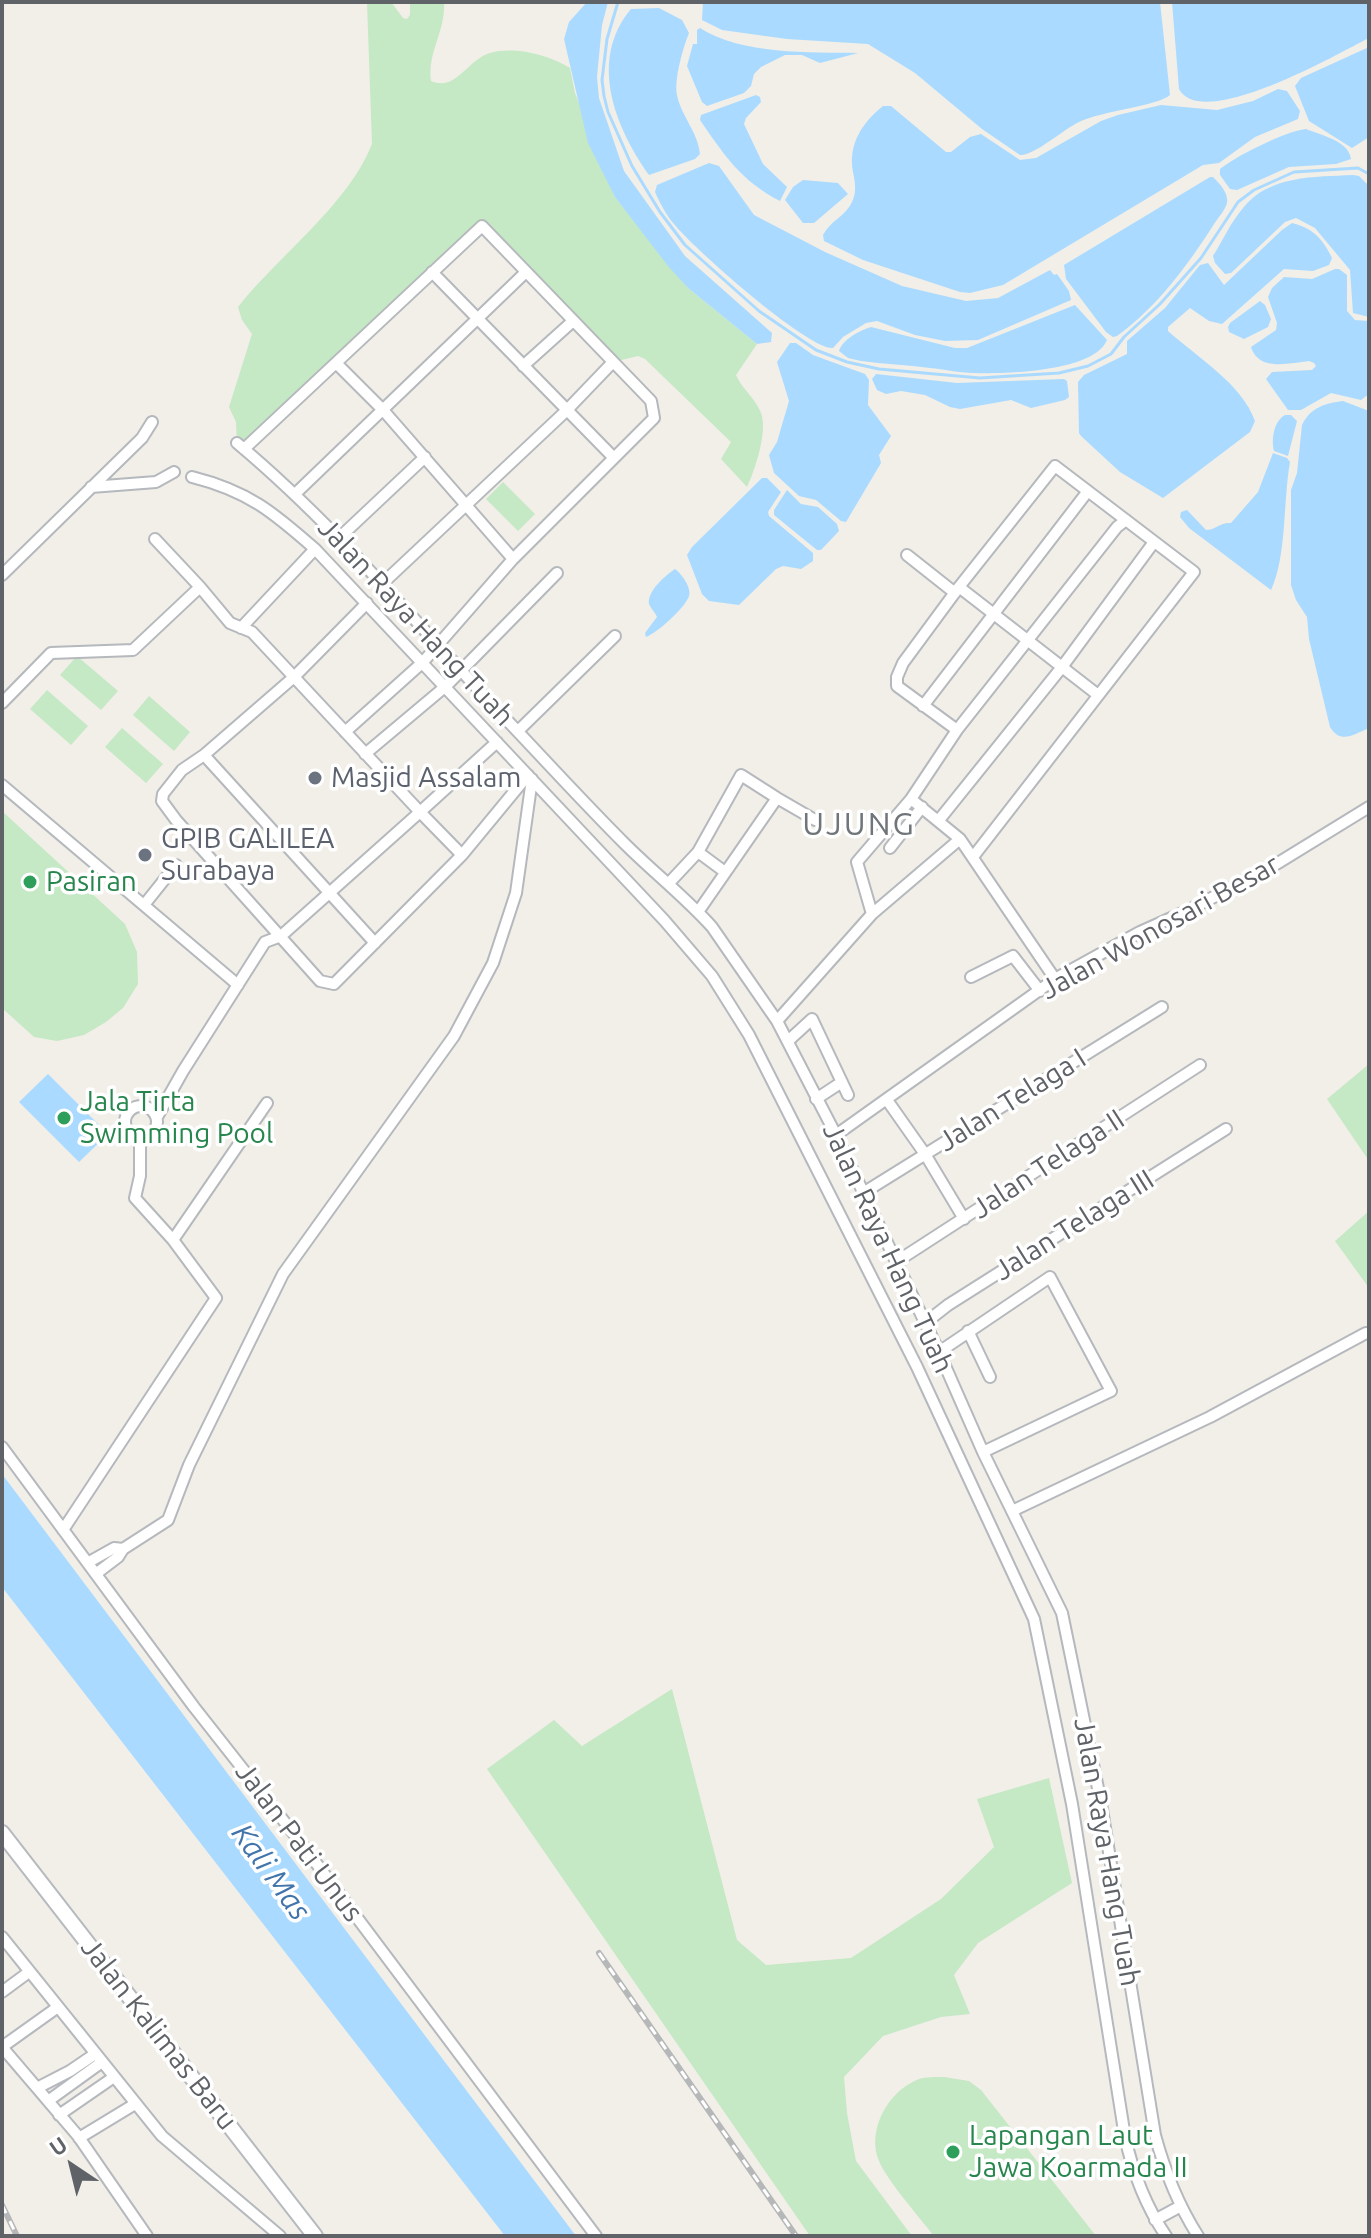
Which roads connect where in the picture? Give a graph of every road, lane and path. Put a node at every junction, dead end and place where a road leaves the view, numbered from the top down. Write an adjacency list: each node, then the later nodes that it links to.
1 (432, 272): 2 (street); 3 (street); 6 (street)
2 (526, 272): 3 (street); 4 (street)
3 (478, 320): 7 (street); 8 (street)
4 (573, 321): 5 (street); 7 (street)
5 (613, 362): 9 (street); 12 (street)
6 (336, 363): 8 (street); 17 (street, Jalan Raya Hang Tuah)
7 (523, 366): 9 (street)
8 (383, 410): 11 (street); 17 (street)
9 (566, 411): 12 (street); 18 (street)
10 (152, 422): 15 (street)
11 (425, 457): 18 (street); 20 (street)
12 (614, 458): 25 (street)
13 (174, 472): 15 (street)
14 (192, 477): 23 (street, Jalan Raya Hang Tuah)
15 (91, 487): 27 (street)
16 (1088, 491): 19 (street); 30 (street); 32 (street)
17 (295, 494): 20 (street, Jalan Raya Hang Tuah)
18 (466, 505): 25 (street); 28 (street)
19 (1126, 520): 22 (street); 35 (street)
20 (339, 538): 28 (street, Jalan Raya Hang Tuah)
21 (155, 539): 29 (street)
22 (1154, 542): 38 (street); 42 (street)
23 (315, 549): 31 (street, Jalan Raya Hang Tuah); 33 (street)
24 (907, 555): 30 (street)
25 (513, 559): 36 (street)
26 (557, 573): 39 (street)
27 (2, 575)
28 (383, 583): 36 (street, Jalan Raya Hang Tuah)
29 (200, 587): 33 (street); 43 (street)
30 (957, 590): 32 (street); 44 (street)
31 (367, 603): 37 (street, Jalan Raya Hang Tuah); 40 (street)
32 (994, 614): 35 (street); 44 (street)
33 (241, 628): 40 (street)
34 (615, 636): 46 (street)
35 (1027, 641): 38 (street); 45 (street)
36 (439, 645): 37 (street); 39 (street, Jalan Raya Hang Tuah)
37 (423, 662): 41 (street, Jalan Raya Hang Tuah); 47 (street)
38 (1062, 667): 42 (street); 59 (street)
39 (462, 671): 41 (street); 46 (street, Jalan Raya Hang Tuah)
40 (294, 677): 47 (street); 50 (street)
41 (446, 686): 48 (street, Jalan Raya Hang Tuah); 49 (street)
42 (1098, 695): 64 (street)
43 (2, 703)
44 (923, 706): 45 (street)
45 (957, 730): 54 (street)
46 (518, 731): 67 (street, Jalan Raya Hang Tuah)
47 (345, 732): 49 (street)
48 (497, 742): 51 (street, Jalan Raya Hang Tuah); 57 (street)
49 (365, 754): 57 (street)
50 (204, 755): 68 (street); 72 (street)
51 (530, 777): 63 (street); 105 (street); 122 (street, Jalan Raya Hang Tuah)
52 (2, 785): 69 (street)
53 (777, 798): 58 (street); 62 (street); 66 (street)
54 (911, 799): 55 (street); 71 (street)
55 (922, 807): 59 (street); 61 (street)
56 (1369, 807): 75 (street, Jalan Wonosari Besar)
57 (420, 812): 63 (street); 68 (street)
58 (815, 820)
59 (939, 820): 60 (street)
60 (960, 839): 64 (street); 71 (street)
61 (890, 848)
62 (698, 852): 66 (street); 67 (street)
63 (462, 855): 73 (street)
64 (973, 857): 75 (street)
65 (176, 865): 69 (street)
66 (725, 872): 70 (street)
67 (669, 883): 70 (street, Jalan Raya Hang Tuah)
68 (328, 892): 72 (street); 73 (street)
69 (144, 905): 76 (street)
70 (698, 912): 79 (street, Jalan Raya Hang Tuah)
71 (872, 914): 79 (street)
72 (281, 936): 73 (street); 76 (street)
73 (375, 943)
74 (971, 977): 77 (street)
75 (1055, 979): 77 (street, Jalan Wonosari Besar)
76 (238, 985): 87 (street)
77 (1040, 991): 85 (street, Jalan Wonosari Besar)
78 (1162, 1007): 91 (street, Jalan Telaga I)
79 (777, 1021): 80 (street, Jalan Raya Hang Tuah)
80 (788, 1041): 82 (street); 84 (street, Jalan Raya Hang Tuah)
81 (1200, 1065): 93 (street, Jalan Telaga II)
82 (842, 1082): 83 (street); 84 (street)
83 (848, 1095)
84 (816, 1099): 89 (street, Jalan Raya Hang Tuah)
85 (887, 1100): 89 (street, Jalan Wonosari Besar); 91 (street)
86 (267, 1103): 94 (street)
87 (157, 1117): 90 (street); 90 (street)
88 (1226, 1129): 96 (street, Jalan Telaga III)
89 (836, 1135): 92 (street, Jalan Raya Hang Tuah)
90 (140, 1138): 94 (street)
91 (925, 1154): 92 (street, Jalan Telaga I); 93 (street)
92 (863, 1193): 95 (street, Jalan Raya Hang Tuah)
93 (964, 1219): 95 (street, Jalan Telaga II)
94 (173, 1240): 104 (street)
95 (896, 1262): 96 (street, Jalan Raya Hang Tuah)
96 (925, 1323): 99 (street, Jalan Raya Hang Tuah)
97 (968, 1331): 99 (street); 100 (street); 102 (street)
98 (1366, 1333): 103 (street)
99 (939, 1352): 102 (street, Jalan Raya Hang Tuah)
100 (990, 1377)
101 (2, 1447): 104 (street, Jalan Pati Unus)
102 (983, 1452): 103 (street, Jalan Raya Hang Tuah)
103 (1012, 1511): 121 (street, Jalan Raya Hang Tuah)
104 (63, 1530): 106 (street, Jalan Pati Unus)
105 (123, 1549): 106 (street); 107 (street)
106 (89, 1562): 107 (street, Jalan Pati Unus)
107 (97, 1573): 126 (street, Jalan Pati Unus)
108 (2, 1833): 125 (street, Jalan Kalimas Baru)
109 (3, 1939): 110 (street)
110 (29, 1972): 111 (street); 112 (street)
111 (2, 1992)
112 (58, 2007): 113 (street); 114 (street)
113 (2, 2047): 116 (street)
114 (98, 2058): 115 (street); 116 (street); 117 (street)
115 (114, 2077): 118 (street); 119 (street)
116 (37, 2088): 117 (street)
117 (48, 2101): 119 (street)
118 (135, 2104): 120 (street); 124 (street)
119 (59, 2115): 120 (street)
120 (79, 2138): 123 (street)
121 (1179, 2207): 122 (street); 128 (street, Jalan Raya Hang Tuah)
122 (1155, 2220): 127 (street, Jalan Raya Hang Tuah)
123 (147, 2236)
124 (280, 2236)
125 (315, 2236)
126 (596, 2236)
127 (1166, 2236)
128 (1198, 2236)

